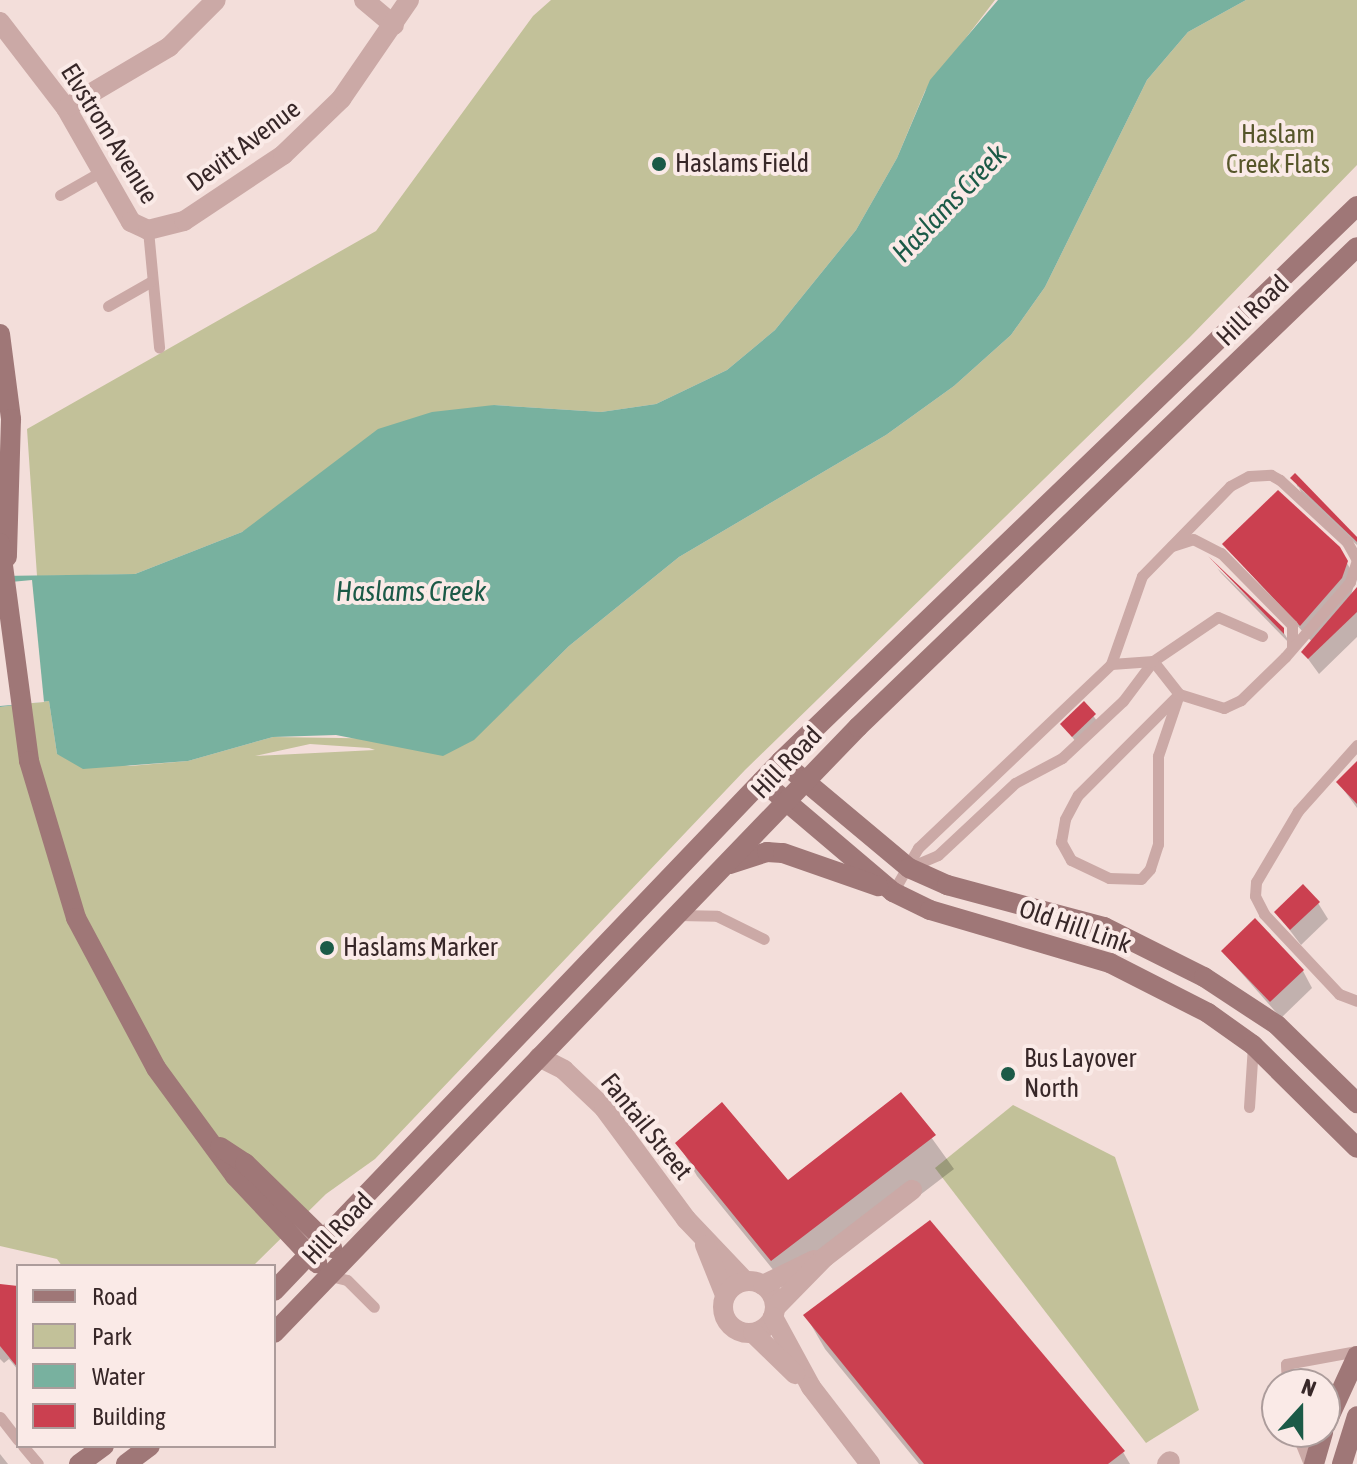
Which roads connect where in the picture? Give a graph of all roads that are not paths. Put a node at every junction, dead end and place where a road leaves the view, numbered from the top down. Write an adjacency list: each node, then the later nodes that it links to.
1 (216, 0): 6 (street)
2 (364, 0): 5 (street)
3 (409, 0): 5 (street, Devitt Avenue)
4 (0, 22): 6 (street, Elvstrom Avenue)
5 (394, 25): 10 (street, Devitt Avenue)
6 (66, 108): 7 (street, Elvstrom Avenue)
7 (102, 171): 8 (lane); 10 (street, Elvstrom Avenue)
8 (60, 195)
9 (1357, 206): 25 (main road, Hill Road)
10 (148, 230): 12 (lane)
11 (1357, 247): 29 (main road, Hill Road)
12 (150, 282): 13 (lane); 15 (lane)
13 (108, 306)
14 (0, 334): 18 (main road)
15 (159, 347)
16 (0, 543): 18 (main road)
17 (1168, 547): 20 (lane); 20 (lane); 22 (lane)
18 (6, 580): 44 (main road)
19 (1262, 636): 21 (lane)
20 (1292, 650): 23 (lane)
21 (1153, 661): 22 (lane); 23 (lane); 28 (lane)
22 (1111, 664): 26 (lane)
23 (1179, 694): 23 (lane)
24 (1357, 745): 38 (lane)
25 (781, 761): 27 (main road, Hill Road); 29 (main road, Old Hill Link)
26 (1003, 768): 28 (lane); 30 (lane)
27 (762, 781): 31 (main road, Old Hill Link); 40 (main road, Hill Road)
28 (1015, 783): 32 (lane)
29 (805, 784): 31 (main road, Hill Road); 34 (main road, Old Hill Link)
30 (971, 798): 32 (lane); 34 (lane)
31 (786, 802): 33 (main road, Hill Road); 35 (main road, Old Hill Link)
32 (983, 813): 34 (lane)
33 (722, 867): 35 (main road); 36 (main road, Hill Road)
34 (909, 868): 35 (lane); 42 (main road, Old Hill Link)
35 (893, 892): 39 (main road, Old Hill Link)
36 (675, 916): 37 (lane); 41 (main road, Hill Road)
37 (764, 939)
38 (1357, 1001)
39 (1253, 1045): 43 (lane); 45 (main road, Old Hill Link)
40 (501, 1054): 41 (main road); 47 (main road, Hill Road)
41 (539, 1057): 48 (street, Fantail Street); 51 (main road, Hill Road)
42 (1357, 1103)
43 (1249, 1107)
44 (213, 1142): 47 (main road); 49 (main road)
45 (1357, 1148)
46 (912, 1190): 50 (street)
47 (324, 1240): 49 (main road, Hill Road); 51 (main road)
48 (704, 1241): 52 (street, Fantail Street); 54 (street, Fantail Street)
49 (309, 1255): 51 (main road); 53 (main road, Hill Road)
50 (825, 1257): 52 (street); 56 (street)
51 (340, 1272): 55 (lane); 57 (main road, Hill Road)
52 (754, 1283): 54 (street); 56 (street)
53 (276, 1289)
54 (725, 1295): 58 (street)
55 (374, 1307)
56 (774, 1313): 58 (street); 61 (street)
57 (276, 1331)
58 (753, 1333): 61 (street)
59 (1357, 1353): 60 (lane); 62 (main road)
60 (1286, 1368)
61 (811, 1387): 72 (street)
62 (1341, 1390)
63 (1357, 1416): 73 (main road)
64 (0, 1417): 65 (lane)
65 (16, 1437)
66 (25, 1448): 69 (lane)
67 (101, 1448): 70 (main road)
68 (147, 1448): 71 (main road)
69 (38, 1464)
70 (79, 1464)
71 (126, 1464)
72 (870, 1464)
73 (1342, 1464)

